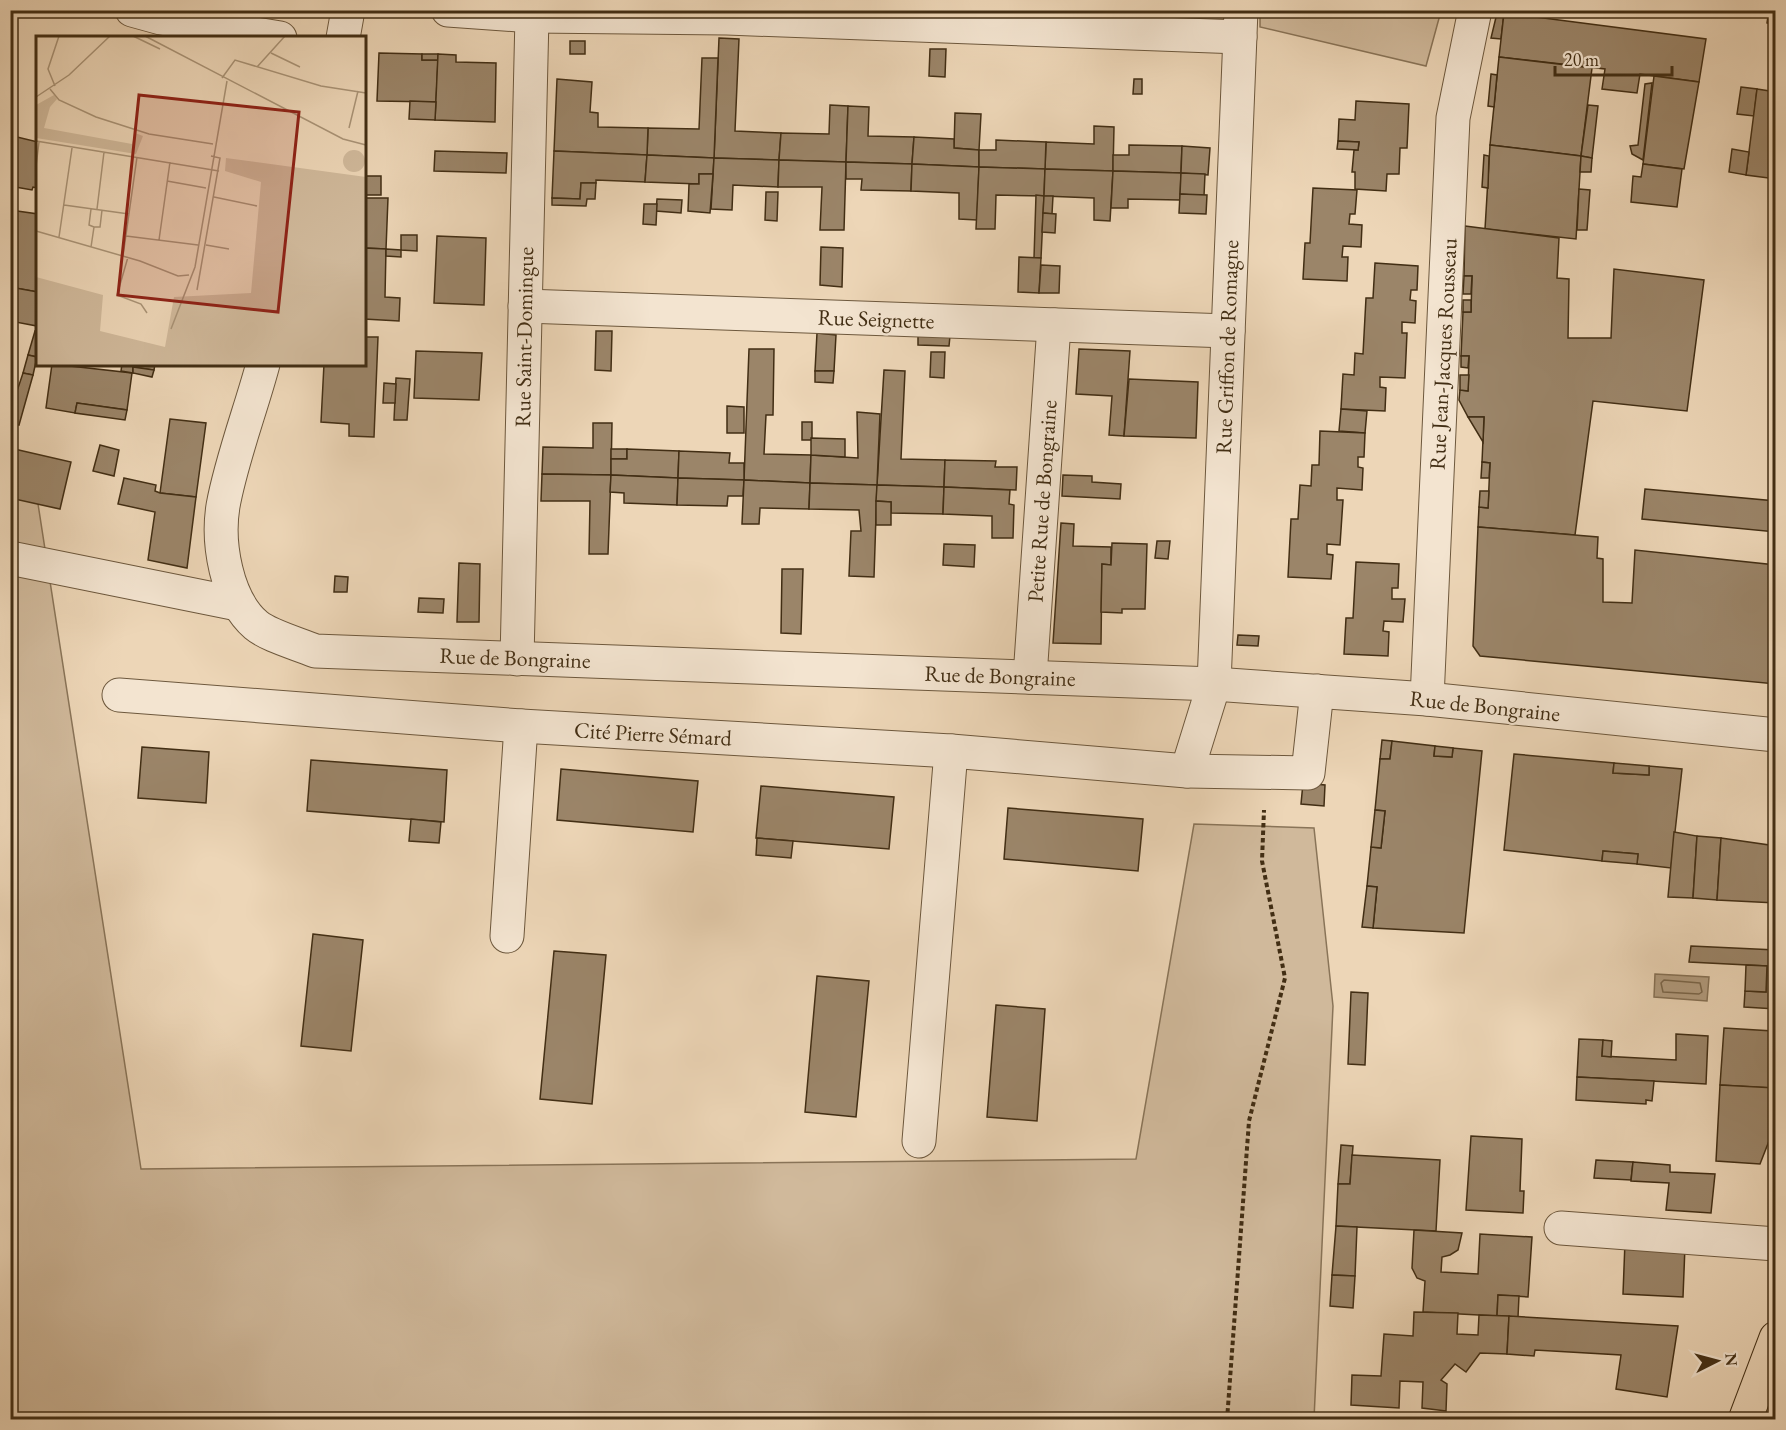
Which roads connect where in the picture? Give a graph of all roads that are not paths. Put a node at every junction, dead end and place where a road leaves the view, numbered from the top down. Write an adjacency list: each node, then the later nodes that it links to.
1 (132, 10): 8 (street)
2 (348, 10): 9 (street)
3 (448, 10): 6 (street)
4 (1475, 10): 21 (street, Rue Jean-Jacques Rousseau)
5 (727, 14): 6 (street); 7 (street)
6 (532, 16): 10 (street, Rue Saint-Domingue)
7 (1241, 24): 12 (street, Rue Griffon de Romagne)
8 (268, 36)
9 (343, 36)
10 (525, 306): 11 (street, Rue Seignette); 16 (street, Rue Saint-Domingue)
11 (1054, 325): 12 (street, Rue Seignette); 17 (street, Petite Rue de Bongraine)
12 (1228, 331): 18 (street, Rue Griffon de Romagne)
13 (262, 366): 15 (street)
14 (10, 558): 15 (street)
15 (238, 604): 16 (street, Rue de Bongraine)
16 (517, 659): 17 (street, Rue de Bongraine)
17 (1030, 677): 18 (street, Rue de Bongraine)
18 (1214, 684): 19 (street, Rue de Bongraine); 25 (street, Rue Griffon de Romagne)
19 (1317, 691): 21 (street, Rue de Bongraine); 25 (street, Cité Pierre Sémard)
20 (119, 694): 22 (street, Cité Pierre Sémard)
21 (1427, 699): 23 (street, Rue de Bongraine)
22 (521, 726): 24 (street, Cité Pierre Sémard); 26 (street)
23 (1776, 735)
24 (951, 751): 25 (street, Cité Pierre Sémard); 27 (street)
25 (1187, 771)
26 (507, 936)
27 (919, 1141)
28 (1562, 1228): 29 (street)
29 (1776, 1244)
30 (1776, 1338): 31 (main road)
31 (1745, 1419)

